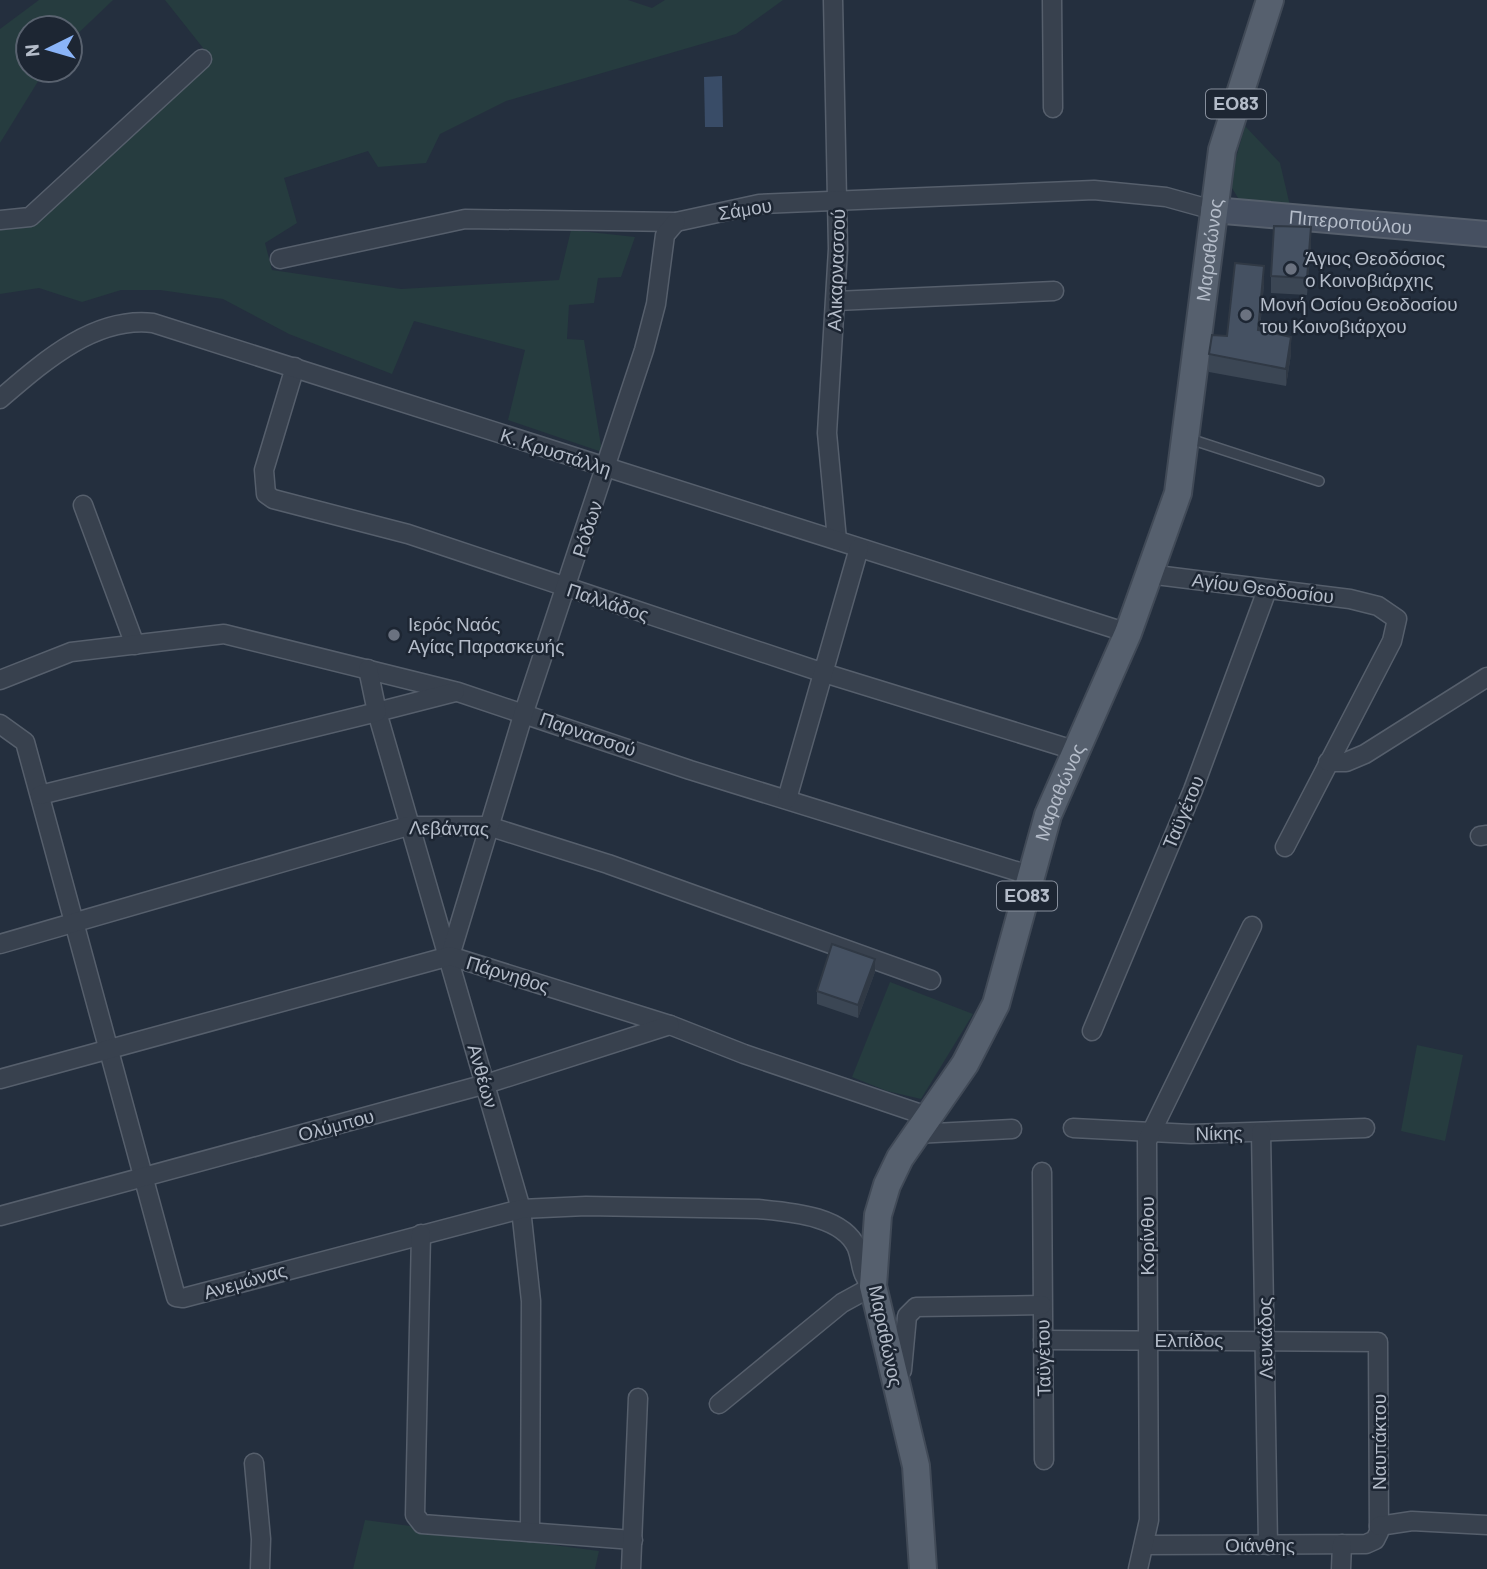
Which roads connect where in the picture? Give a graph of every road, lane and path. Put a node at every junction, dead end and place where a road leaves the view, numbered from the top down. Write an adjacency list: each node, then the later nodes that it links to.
1 (833, 0): 6 (street, Αλικαρνασσού)
2 (1052, 0): 5 (street)
3 (1270, 0): 7 (main road, Μαραθώνος / ΕΟ83)
4 (202, 59): 8 (street)
5 (1054, 108)
6 (838, 201): 7 (street, Σάμου); 9 (street, Σάμου); 13 (street, Αλικαρνασσού)
7 (1213, 210): 10 (street, Πιπεροπούλου); 16 (main road, Μαραθώνος / ΕΟ83)
8 (0, 220)
9 (676, 222): 11 (street, Σάμου); 17 (street, Ρόδων)
10 (1487, 234)
11 (280, 259)
12 (1054, 291): 13 (street)
13 (836, 301): 20 (street, Αλικαρνασσού)
14 (295, 367): 15 (street, Κ. Κρυστάλλη); 17 (street, Κ. Κρυστάλλη); 23 (street, Παλλάδος)
15 (0, 399)
16 (1185, 438): 18 (lane); 22 (main road, Μαραθώνος / ΕΟ83)
17 (607, 468): 20 (street, Κ. Κρυστάλλη); 23 (street, Ρόδων)
18 (1319, 481)
19 (83, 505): 26 (street)
20 (837, 540): 21 (street, Κ. Κρυστάλλη)
21 (859, 548): 25 (street, Κ. Κρυστάλλη); 28 (street)
22 (1148, 574): 24 (street, Αγίου Θεοδοσίου); 25 (main road, Μαραθώνος / ΕΟ83)
23 (567, 589): 28 (street, Παλλάδος); 33 (street, Ρόδων)
24 (1267, 590): 36 (street, Αγίου Θεοδοσίου); 49 (street, Ταϋγέτου)
25 (1128, 633): 35 (main road, Μαραθώνος / ΕΟ83)
26 (135, 645): 27 (street, Παρνασσού); 30 (street)
27 (368, 669): 31 (street, Παρνασσού); 32 (street, Ανθέων)
28 (824, 673): 35 (street, Παλλάδος); 38 (street)
29 (1487, 677): 36 (street)
30 (0, 680)
31 (458, 692): 32 (street); 33 (street, Παρνασσού)
32 (377, 712): 37 (street); 39 (street, Ανθέων)
33 (524, 712): 38 (street, Παρνασσού); 40 (street, Ρόδων)
34 (0, 724): 37 (street, Ανεμώνας)
35 (1077, 751): 42 (main road, Μαραθώνος / ΕΟ83)
36 (1328, 762): 41 (street)
37 (40, 795): 43 (street, Ανεμώνας)
38 (787, 799): 42 (street, Παρνασσού)
39 (408, 825): 40 (street, Λεβάντας); 43 (street, Λεβάντας); 46 (street, Ανθέων)
40 (488, 826): 46 (street, Ρόδων); 47 (street, Λεβάντας)
41 (1285, 847)
42 (1032, 876): 53 (main road, Μαραθώνος / ΕΟ83)
43 (75, 923): 45 (street, Λεβάντας); 50 (street, Ανεμώνας)
44 (1252, 926): 57 (street, Κορίνθου)
45 (0, 944)
46 (450, 956): 48 (street, Πάρνηθος); 50 (street, Πάρνηθος); 52 (street, Ανθέων)
47 (932, 980)
48 (670, 1025): 52 (street, Ολύμπου); 53 (street, Πάρνηθος)
49 (1091, 1031)
50 (111, 1050): 51 (street, Πάρνηθος); 60 (street, Ανεμώνας)
51 (0, 1079)
52 (486, 1084): 60 (street, Ολύμπου); 61 (street, Ανθέων)
53 (921, 1125): 56 (street); 64 (main road, Μαραθώνος / ΕΟ83)
54 (1073, 1128): 57 (street, Νίκης)
55 (1365, 1128): 58 (street, Νίκης)
56 (1012, 1129)
57 (1150, 1132): 58 (street, Νίκης); 67 (street, Κορίνθου)
58 (1261, 1132): 68 (street, Λευκάδος)
59 (1042, 1172): 65 (street, Ταϋγέτου)
60 (144, 1177): 62 (street, Ολύμπου); 63 (street, Ανεμώνας)
61 (521, 1209): 63 (street, Ανεμώνας); 64 (street, Ανεμώνας); 76 (street, Ανθέων)
62 (0, 1216)
63 (421, 1234): 76 (street)
64 (873, 1286): 70 (main road, Μαραθώνος / ΕΟ83); 72 (street)
65 (1042, 1305): 66 (street, Ταϋγέτου); 70 (street)
66 (1043, 1340): 67 (street, Ελπίδος); 73 (street, Ταϋγέτου)
67 (1146, 1340): 68 (street, Ελπίδος); 80 (street, Κορίνθου)
68 (1266, 1340): 69 (street, Ελπίδος); 81 (street, Λευκάδος)
69 (1378, 1342): 77 (street, Ναυπάκτου)
70 (894, 1374): 84 (main road, Μαραθώνος / ΕΟ83)
71 (639, 1398): 78 (street)
72 (719, 1404)
73 (1044, 1460)
74 (254, 1463): 82 (street)
75 (1487, 1525): 77 (street, Οιάνθης)
76 (530, 1532): 78 (street)
77 (1377, 1533): 79 (street, Οιάνθης)
78 (633, 1540): 83 (street)
79 (1342, 1544): 81 (street, Οιάνθης); 86 (street)
80 (1144, 1545): 81 (street, Οιάνθης); 85 (street, Κορίνθου)
81 (1268, 1545)
82 (260, 1569)
83 (631, 1569)
84 (923, 1569)
85 (1138, 1569)
86 (1341, 1569)

